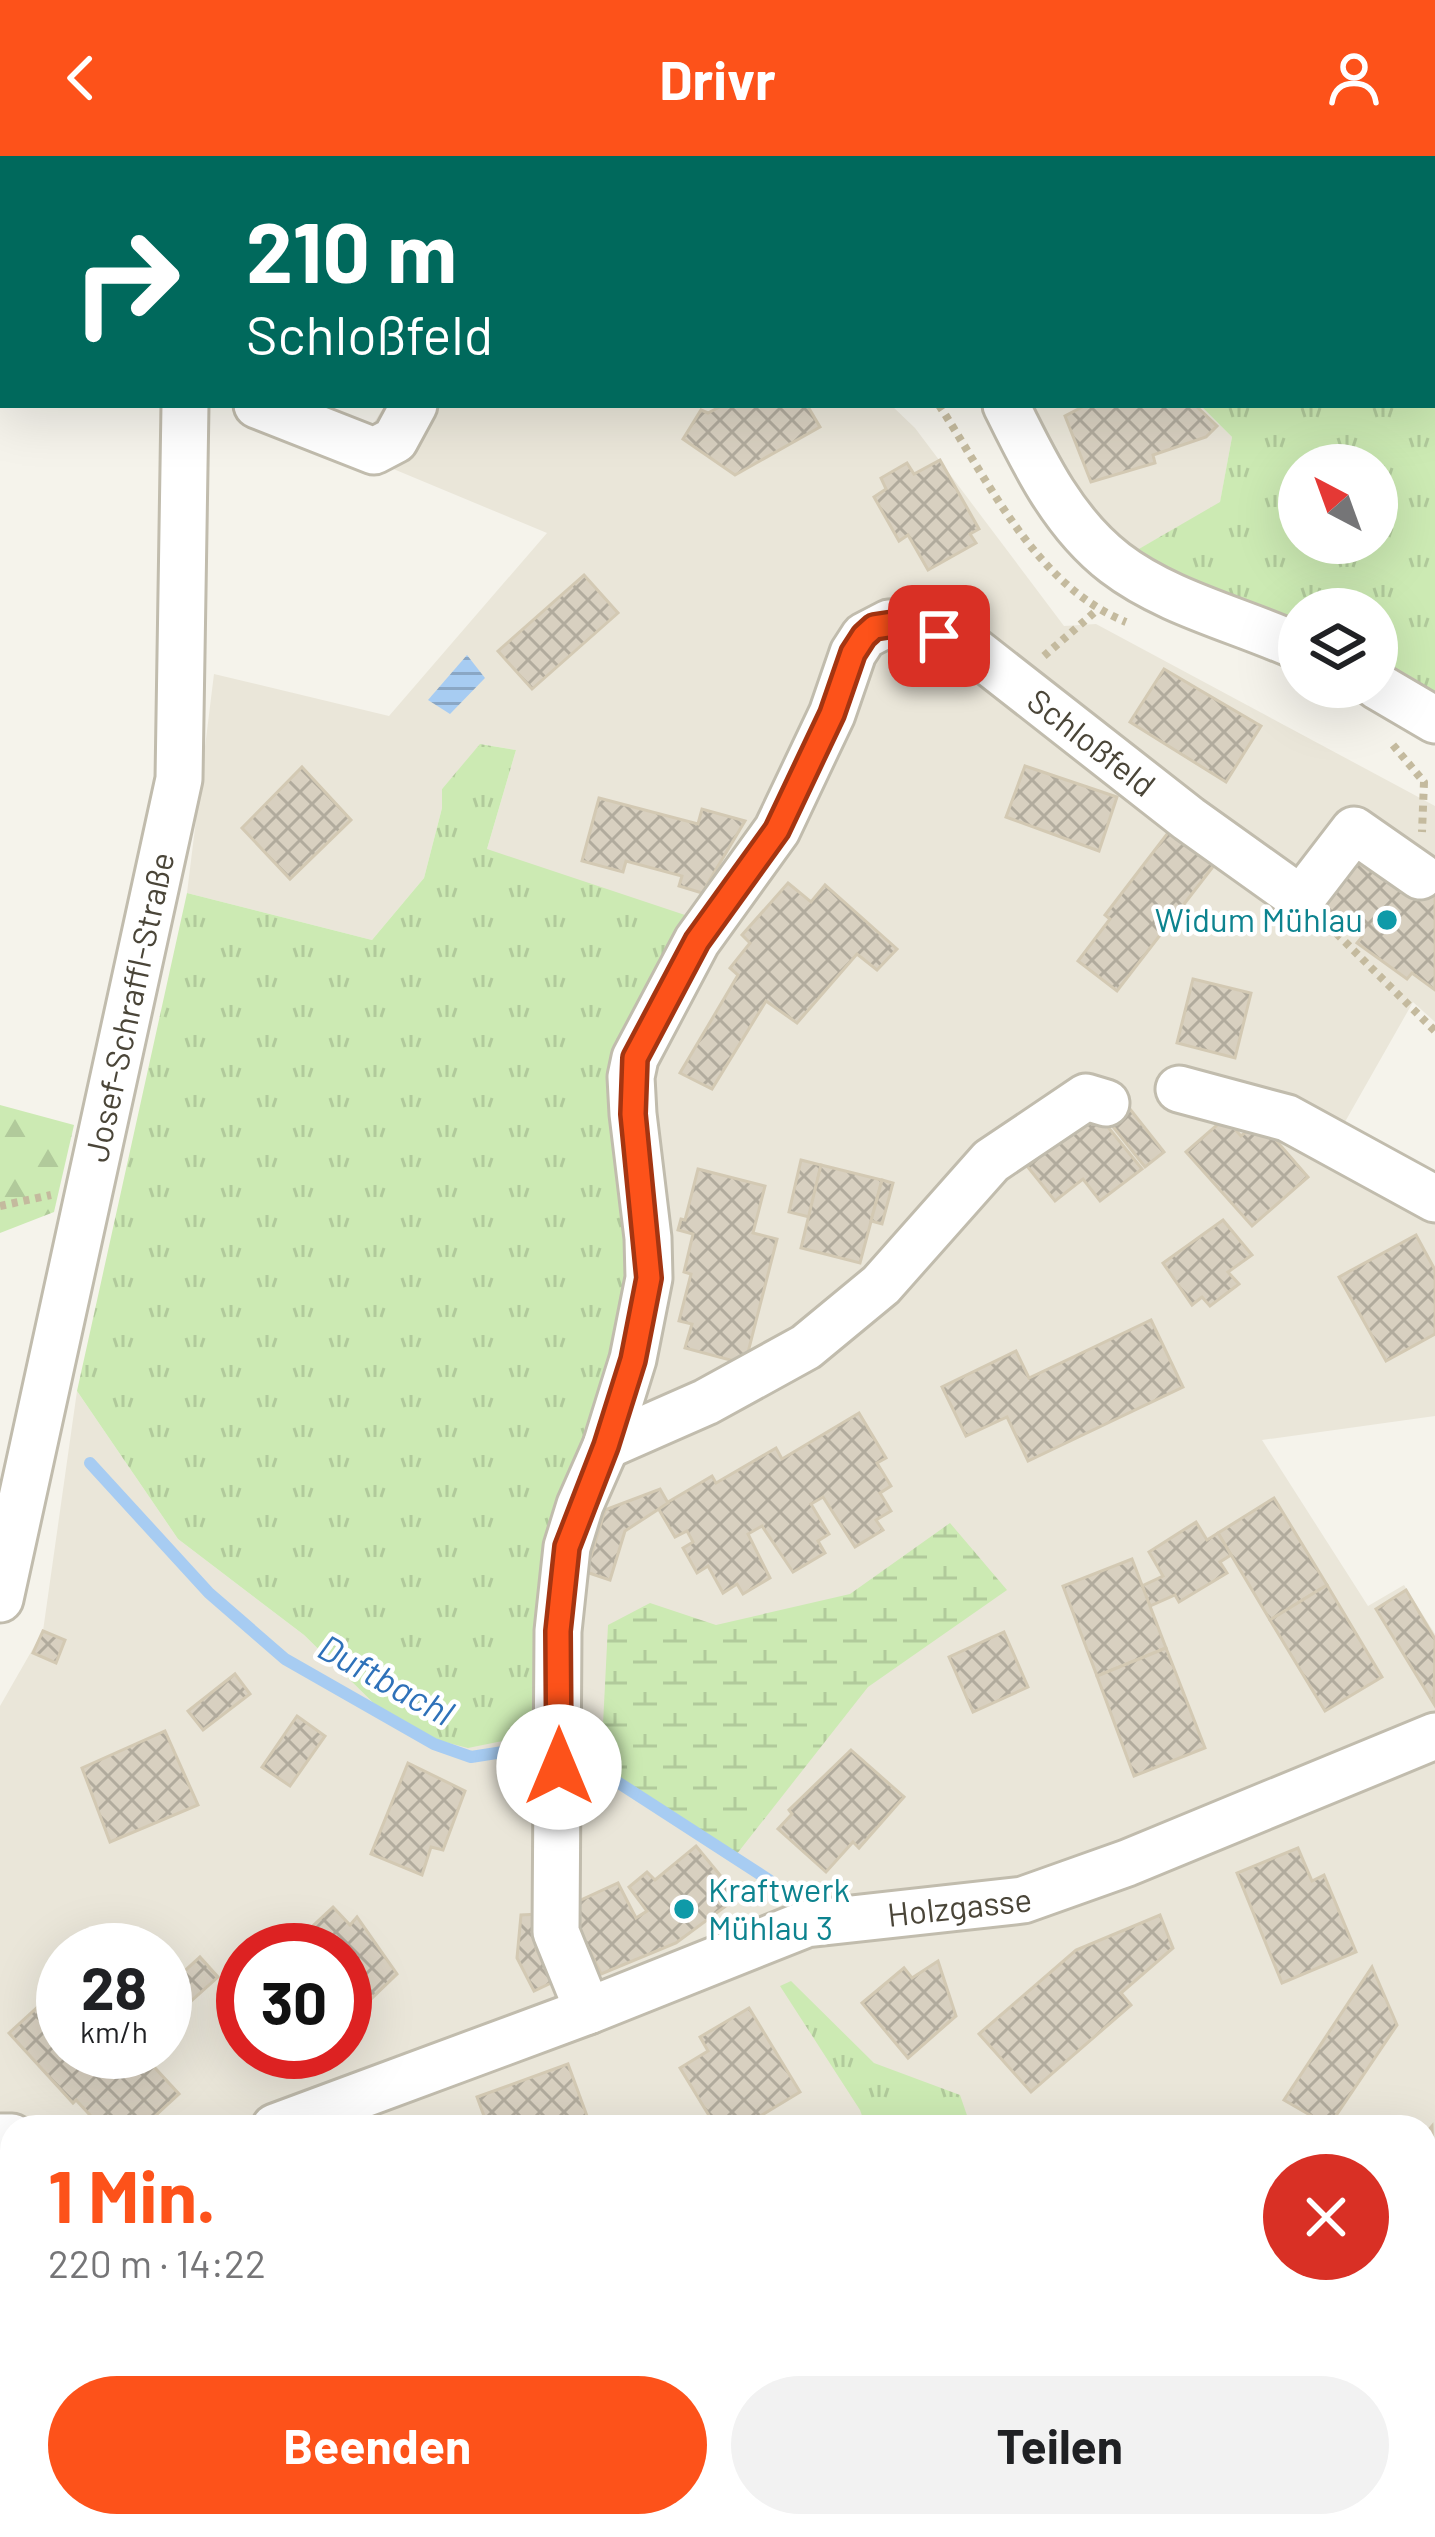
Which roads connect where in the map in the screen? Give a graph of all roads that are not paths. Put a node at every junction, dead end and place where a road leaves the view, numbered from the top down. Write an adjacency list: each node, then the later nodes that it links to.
1 (184, 408): 11 (street, Josef-Schraffl-Straße)
2 (265, 408): 3 (street)
3 (412, 408)
4 (1008, 408): 5 (street)
5 (1278, 638)
6 (1420, 876): 10 (street, Schloßfeld)
7 (1179, 1090): 9 (street)
8 (1106, 1103): 10 (street)
9 (1435, 1199)
10 (606, 1446): 13 (street, Schloßfeld)
11 (0, 1598)
12 (1435, 1736): 13 (street, Holzgasse)
13 (588, 2011): 14 (street, Holzgasse)
14 (307, 2115)

